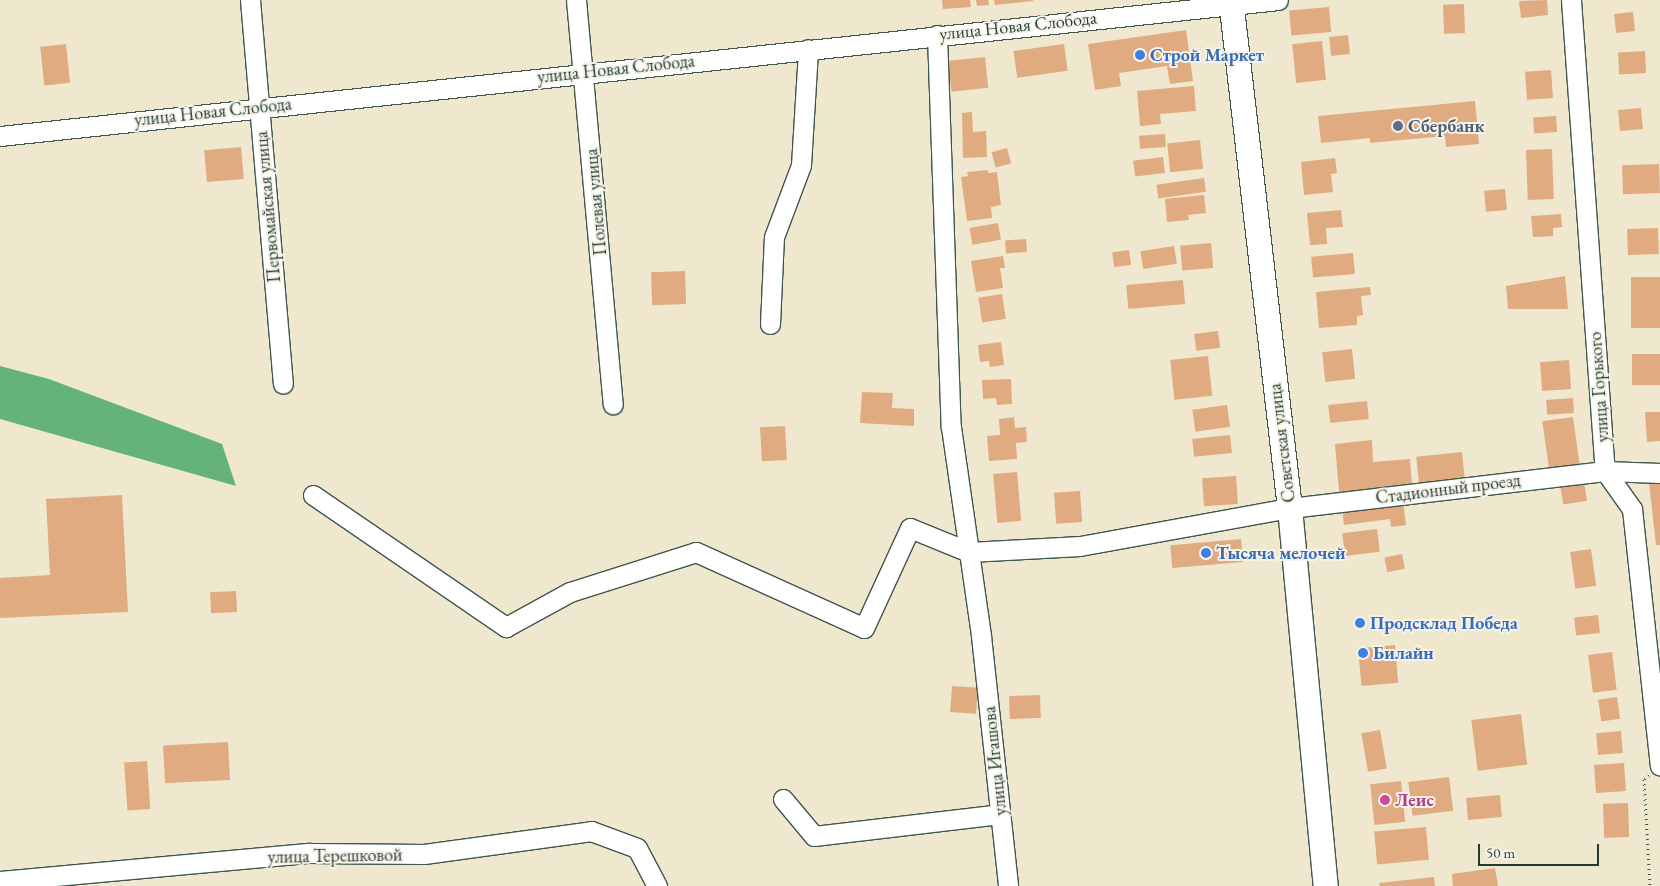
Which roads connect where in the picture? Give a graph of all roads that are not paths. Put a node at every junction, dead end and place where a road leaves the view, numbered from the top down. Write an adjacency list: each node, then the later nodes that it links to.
1 (250, 0): 9 (street, Первомайская улица)
2 (576, 0): 8 (street, Полевая улица)
3 (1278, 0): 5 (street, улица Новая Слобода)
4 (1571, 0): 14 (street, улица Горького)
5 (1231, 2): 6 (street, улица Новая Слобода); 17 (main road, Советская улица)
6 (936, 35): 7 (street, улица Новая Слобода); 18 (street, улица Игашова)
7 (808, 49): 8 (street, улица Новая Слобода); 11 (street)
8 (585, 72): 9 (street, улица Новая Слобода); 13 (street, Полевая улица)
9 (259, 107): 10 (street, улица Новая Слобода); 12 (street, Первомайская улица)
10 (0, 136)
11 (770, 324)
12 (283, 384)
13 (612, 404)
14 (1605, 471): 15 (street, Стадионный проезд); 17 (street, Стадионный проезд); 19 (street)
15 (1660, 472)
16 (314, 495): 18 (street)
17 (1290, 508): 18 (street, Стадионный проезд); 25 (main road, Советская улица)
18 (969, 552): 21 (street, улица Игашова)
19 (1656, 769)
20 (783, 799): 21 (street)
21 (1000, 814): 24 (street, улица Игашова)
22 (0, 881): 23 (street, улица Терешковой)
23 (657, 886)
24 (1008, 886)
25 (1326, 886)

